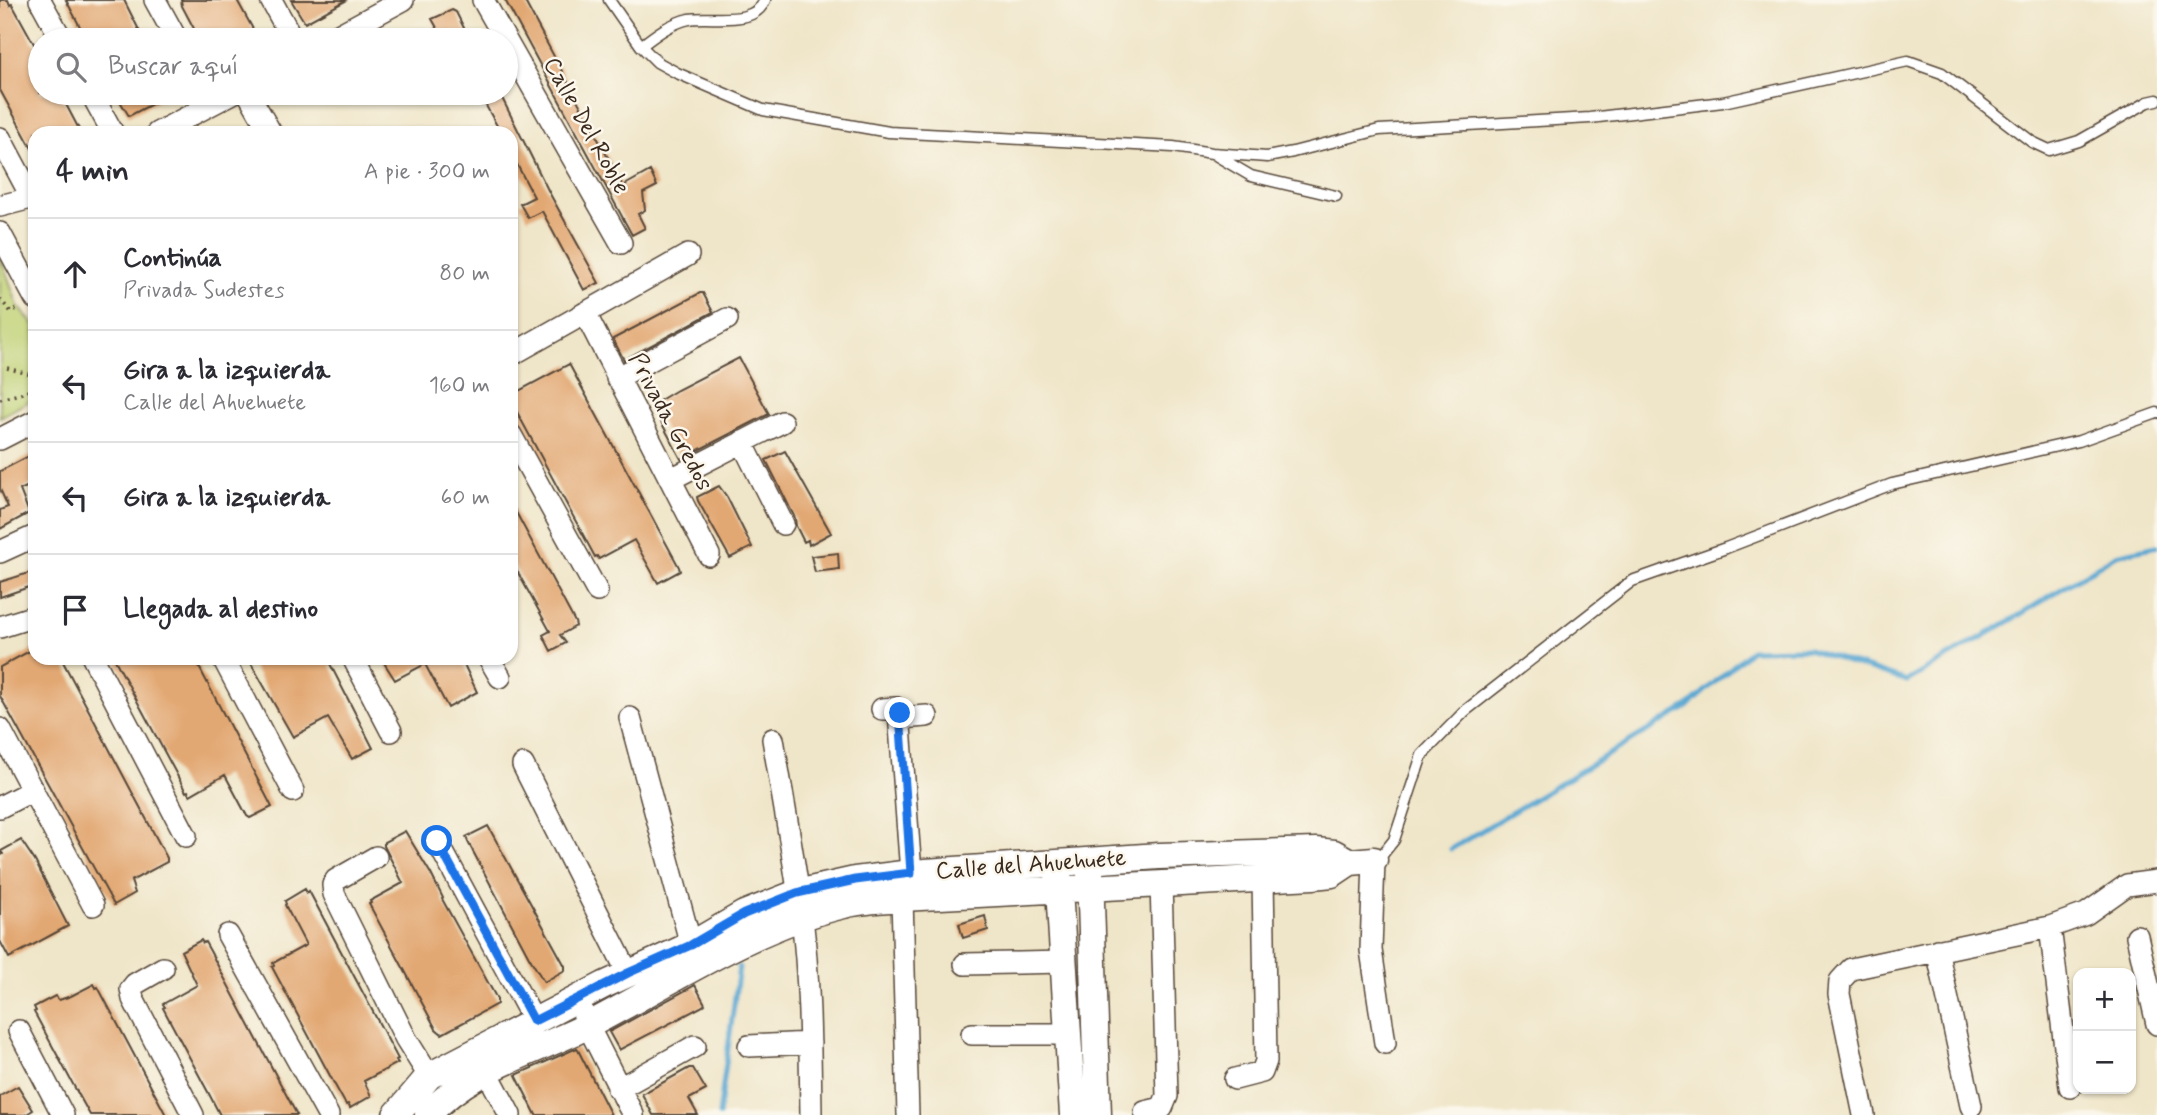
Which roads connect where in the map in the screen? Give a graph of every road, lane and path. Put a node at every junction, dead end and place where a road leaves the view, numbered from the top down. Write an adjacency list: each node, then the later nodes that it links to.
1 (40, 0): 8 (street)
2 (155, 0): 9 (street)
3 (271, 0): 10 (street)
4 (483, 0): 12 (street, Calle Del Roble)
5 (610, 0): 13 (lane)
6 (765, 0): 13 (lane)
7 (391, 3): 11 (street)
8 (55, 28)
9 (170, 28)
10 (286, 28)
11 (349, 28)
12 (499, 28)
13 (641, 46): 23 (lane)
14 (518, 62): 29 (street, Calle Del Roble)
15 (2157, 100): 23 (lane)
16 (98, 105): 19 (street)
17 (201, 105): 20 (street)
18 (255, 105): 21 (street)
19 (109, 126)
20 (176, 126)
21 (267, 126)
22 (0, 138): 24 (street)
23 (1212, 153): 25 (lane)
24 (28, 187)
25 (1336, 196)
26 (28, 199): 27 (street)
27 (0, 206)
28 (0, 233): 32 (street)
29 (621, 243)
30 (688, 255): 34 (street)
31 (0, 299): 33 (path)
32 (28, 300)
33 (28, 303)
34 (584, 313): 36 (street); 39 (street, Privada Gredos)
35 (727, 320): 39 (street)
36 (518, 351)
37 (7, 368): 38 (path)
38 (28, 376)
39 (617, 378): 48 (street, Privada Gredos)
40 (28, 389): 41 (path)
41 (0, 399)
42 (2157, 413): 73 (lane)
43 (782, 422): 46 (street)
44 (28, 425): 45 (street)
45 (0, 439)
46 (742, 442): 48 (street); 49 (street)
47 (518, 448): 53 (street)
48 (671, 479): 52 (street, Privada Gredos)
49 (783, 524)
50 (28, 539): 51 (street)
51 (0, 552)
52 (709, 555)
53 (597, 591)
54 (28, 618): 55 (street)
55 (0, 627)
56 (97, 665): 70 (street)
57 (227, 665): 68 (street)
58 (357, 665): 64 (street)
59 (493, 665): 60 (street)
60 (500, 677)
61 (927, 716): 76 (street)
62 (630, 718): 88 (street)
63 (0, 729): 67 (street)
64 (391, 732)
65 (772, 739): 84 (street)
66 (523, 765): 94 (street)
67 (33, 790): 69 (street); 83 (street)
68 (293, 790)
69 (0, 807)
70 (186, 836)
71 (437, 841): 96 (street)
72 (376, 857): 107 (street)
73 (1362, 861): 74 (street, Calle del Ahuehuete); 77 (street, Calle del Ahuehuete); 103 (street)
74 (1089, 862): 75 (street, Calle del Ahuehuete); 80 (street)
75 (1057, 864): 76 (street, Calle del Ahuehuete); 81 (street)
76 (911, 873): 84 (street, Calle del Ahuehuete)
77 (1263, 877): 79 (street, Calle del Ahuehuete); 108 (street)
78 (2157, 881): 85 (street)
79 (1161, 883): 80 (street, Calle del Ahuehuete); 113 (street)
80 (1092, 888): 81 (street, Calle del Ahuehuete); 112 (street)
81 (1060, 891): 82 (street, Calle del Ahuehuete); 91 (street)
82 (902, 898): 84 (street, Calle del Ahuehuete); 122 (street)
83 (93, 905)
84 (799, 905): 88 (street, Calle del Ahuehuete); 98 (street, Calle del Ahuehuete); 102 (street)
85 (2050, 927): 89 (street); 109 (street)
86 (228, 935): 116 (street)
87 (2137, 936): 90 (street)
88 (691, 945): 94 (street, Calle del Ahuehuete)
89 (1937, 950): 111 (street); 123 (street)
90 (2149, 956): 97 (street)
91 (1065, 962): 92 (street); 101 (street)
92 (965, 964)
93 (163, 968): 115 (street)
94 (628, 973): 95 (street, Calle del Ahuehuete)
95 (578, 999): 96 (street, Calle del Ahuehuete); 98 (street)
96 (534, 1021): 107 (street, Calle del Ahuehuete)
97 (2157, 1024)
98 (588, 1026): 106 (street, Calle del Ahuehuete); 110 (street)
99 (19, 1031): 114 (street)
100 (972, 1034): 101 (street)
101 (1067, 1034): 112 (street)
102 (810, 1043): 105 (street); 121 (street)
103 (1385, 1043)
104 (695, 1046): 110 (street)
105 (749, 1046)
106 (487, 1072): 118 (street, Calle del Ahuehuete); 119 (street)
107 (429, 1076): 117 (street, Calle del Ahuehuete)
108 (1235, 1079)
109 (2070, 1087)
110 (618, 1089): 120 (street)
111 (1971, 1106)
112 (1085, 1112)
113 (1145, 1112)
114 (63, 1115)
115 (193, 1115)
116 (328, 1115)
117 (396, 1115)
118 (429, 1115)
119 (510, 1115)
120 (634, 1115)
121 (811, 1115)
122 (908, 1115)
123 (1864, 1115)

